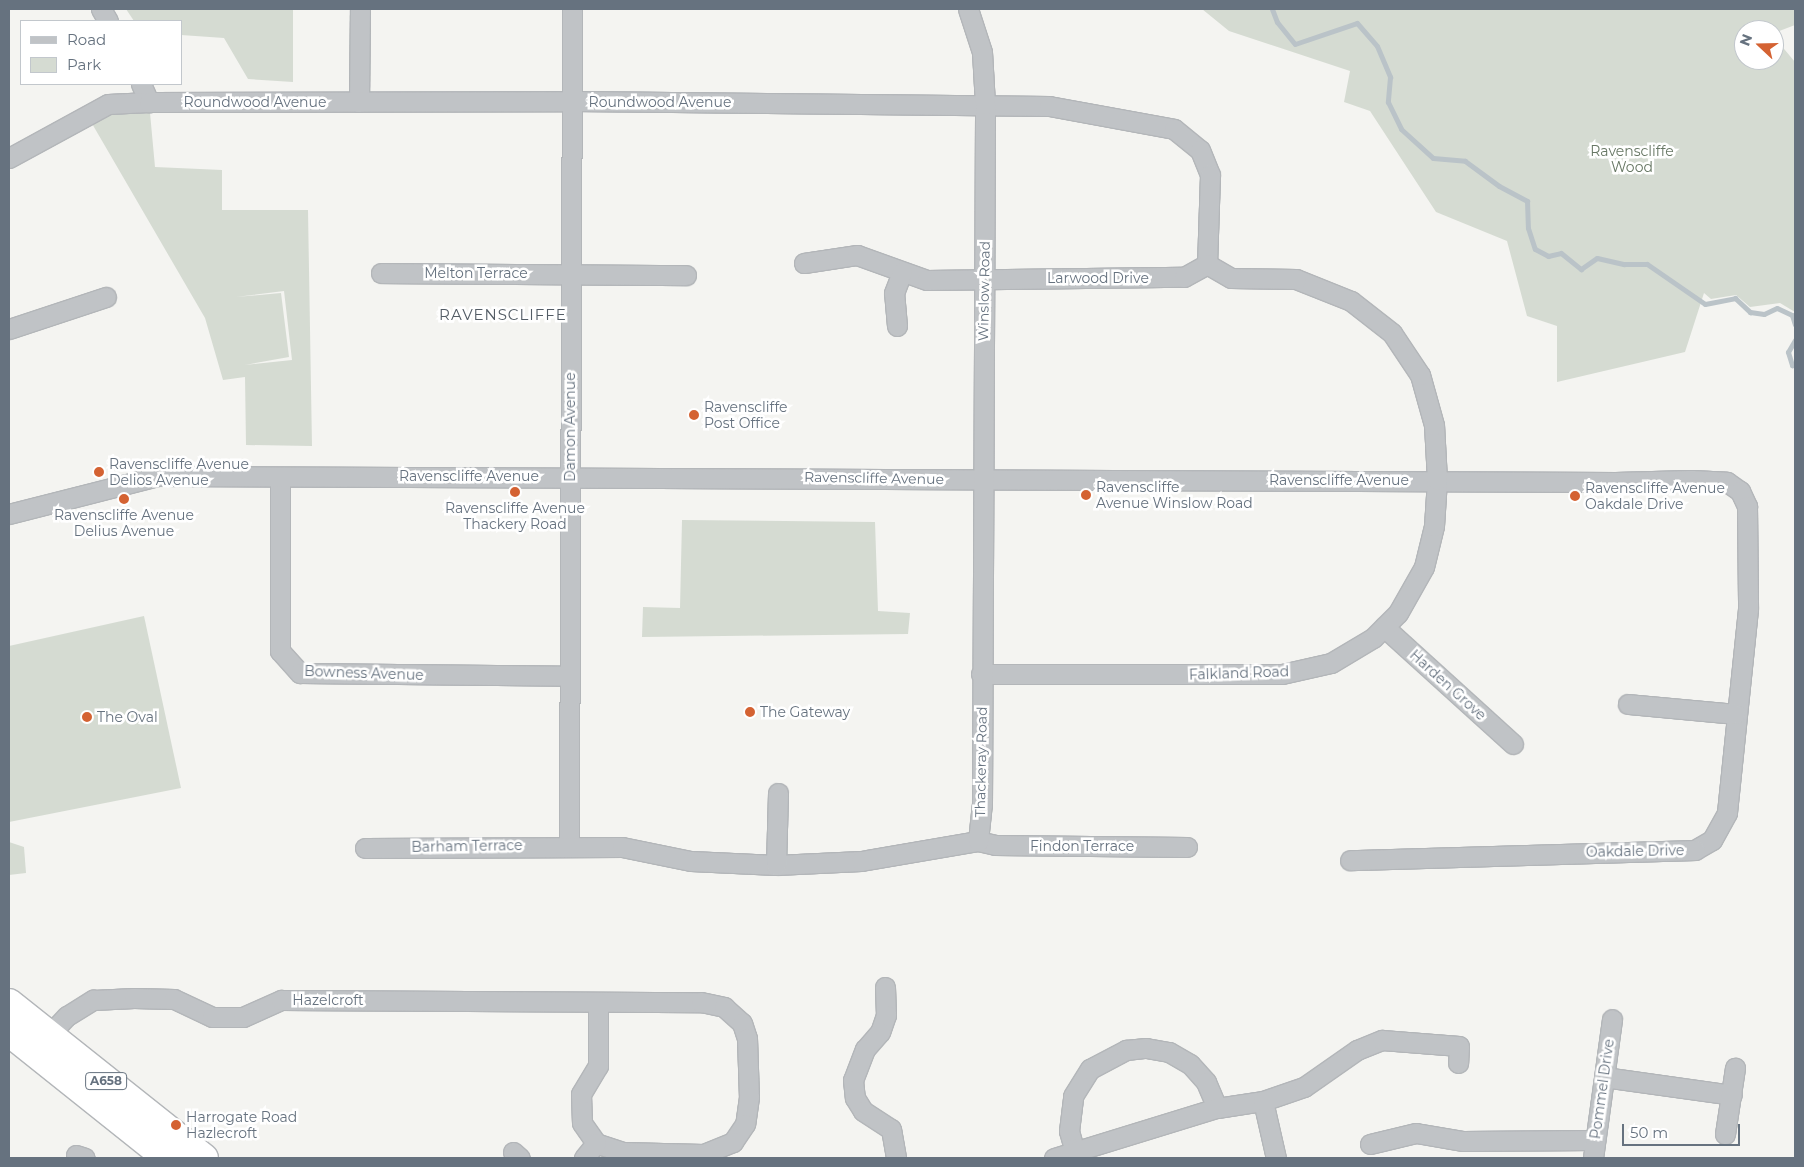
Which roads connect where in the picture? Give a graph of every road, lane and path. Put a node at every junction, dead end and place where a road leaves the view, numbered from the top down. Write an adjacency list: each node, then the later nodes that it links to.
1 (100, 9): 5 (street)
2 (360, 9): 9 (street)
3 (572, 9): 7 (street, Damon Avenue)
4 (968, 9): 10 (street, Winslow Road)
5 (107, 20)
6 (141, 85): 8 (street)
7 (572, 101): 9 (street, Roundwood Avenue); 10 (street, Roundwood Avenue); 16 (street, Damon Avenue)
8 (149, 102): 9 (street, Roundwood Avenue); 11 (street, Roundwood Avenue)
9 (359, 102)
10 (985, 104): 13 (street, Roundwood Avenue); 18 (street, Winslow Road)
11 (12, 150)
12 (804, 262): 14 (street, Larwood Drive)
13 (1207, 264): 18 (street, Larwood Drive); 25 (street, Falkland Road)
14 (902, 272): 18 (street, Larwood Drive); 20 (street)
15 (381, 273): 16 (street, Melton Terrace)
16 (571, 273): 17 (street, Melton Terrace); 22 (street, Damon Avenue)
17 (686, 275)
18 (984, 278): 24 (street, Winslow Road)
19 (106, 298): 21 (street)
20 (897, 326)
21 (9, 329)
22 (570, 476): 23 (street, Ravenscliffe Avenue); 24 (street, Ravenscliffe Avenue); 30 (street, Damon Avenue)
23 (280, 478): 27 (street, Ravenscliffe Avenue); 30 (street, Bowness Avenue)
24 (982, 478): 25 (street, Ravenscliffe Avenue); 29 (street, Thackeray Road)
25 (1437, 480): 26 (street, Ravenscliffe Avenue); 28 (street, Falkland Road)
26 (1740, 492): 32 (street, Oakdale Drive)
27 (10, 510)
28 (1384, 627): 29 (street, Falkland Road); 33 (street, Harden Grove)
29 (981, 674): 35 (street, Thackeray Road)
30 (570, 676): 36 (street, Damon Avenue)
31 (1628, 704): 32 (street)
32 (1736, 714): 39 (street, Oakdale Drive)
33 (1513, 744)
34 (778, 793): 40 (street)
35 (978, 841): 37 (street, Findon Terrace); 40 (street)
36 (569, 845): 38 (street, Barham Terrace); 40 (street)
37 (1186, 847)
38 (365, 848)
39 (1350, 860)
40 (776, 865)
41 (885, 987): 62 (street)
42 (598, 1002): 46 (street, Hazelcroft); 55 (street); 55 (street, Hazelcroft)
43 (9, 1003): 46 (highway, A658)
44 (1612, 1019): 49 (street, Pommel Drive)
45 (9, 1032): 59 (highway, A658)
46 (49, 1036): 60 (highway, A658)
47 (1458, 1064): 51 (street)
48 (1735, 1068): 50 (street)
49 (1604, 1077): 50 (street); 54 (street, Pommel Drive)
50 (1732, 1095): 53 (street)
51 (1263, 1101): 52 (street); 64 (street)
52 (1217, 1108): 58 (street); 58 (street)
53 (1725, 1134)
54 (1596, 1140): 57 (street); 65 (street, Pommel Drive)
55 (596, 1143): 61 (street)
56 (1370, 1144): 57 (street)
57 (1462, 1150)
58 (1075, 1152): 63 (street)
59 (167, 1158)
60 (204, 1158)
61 (584, 1158)
62 (896, 1158)
63 (1054, 1158)
64 (1276, 1158)
65 (1593, 1158)

